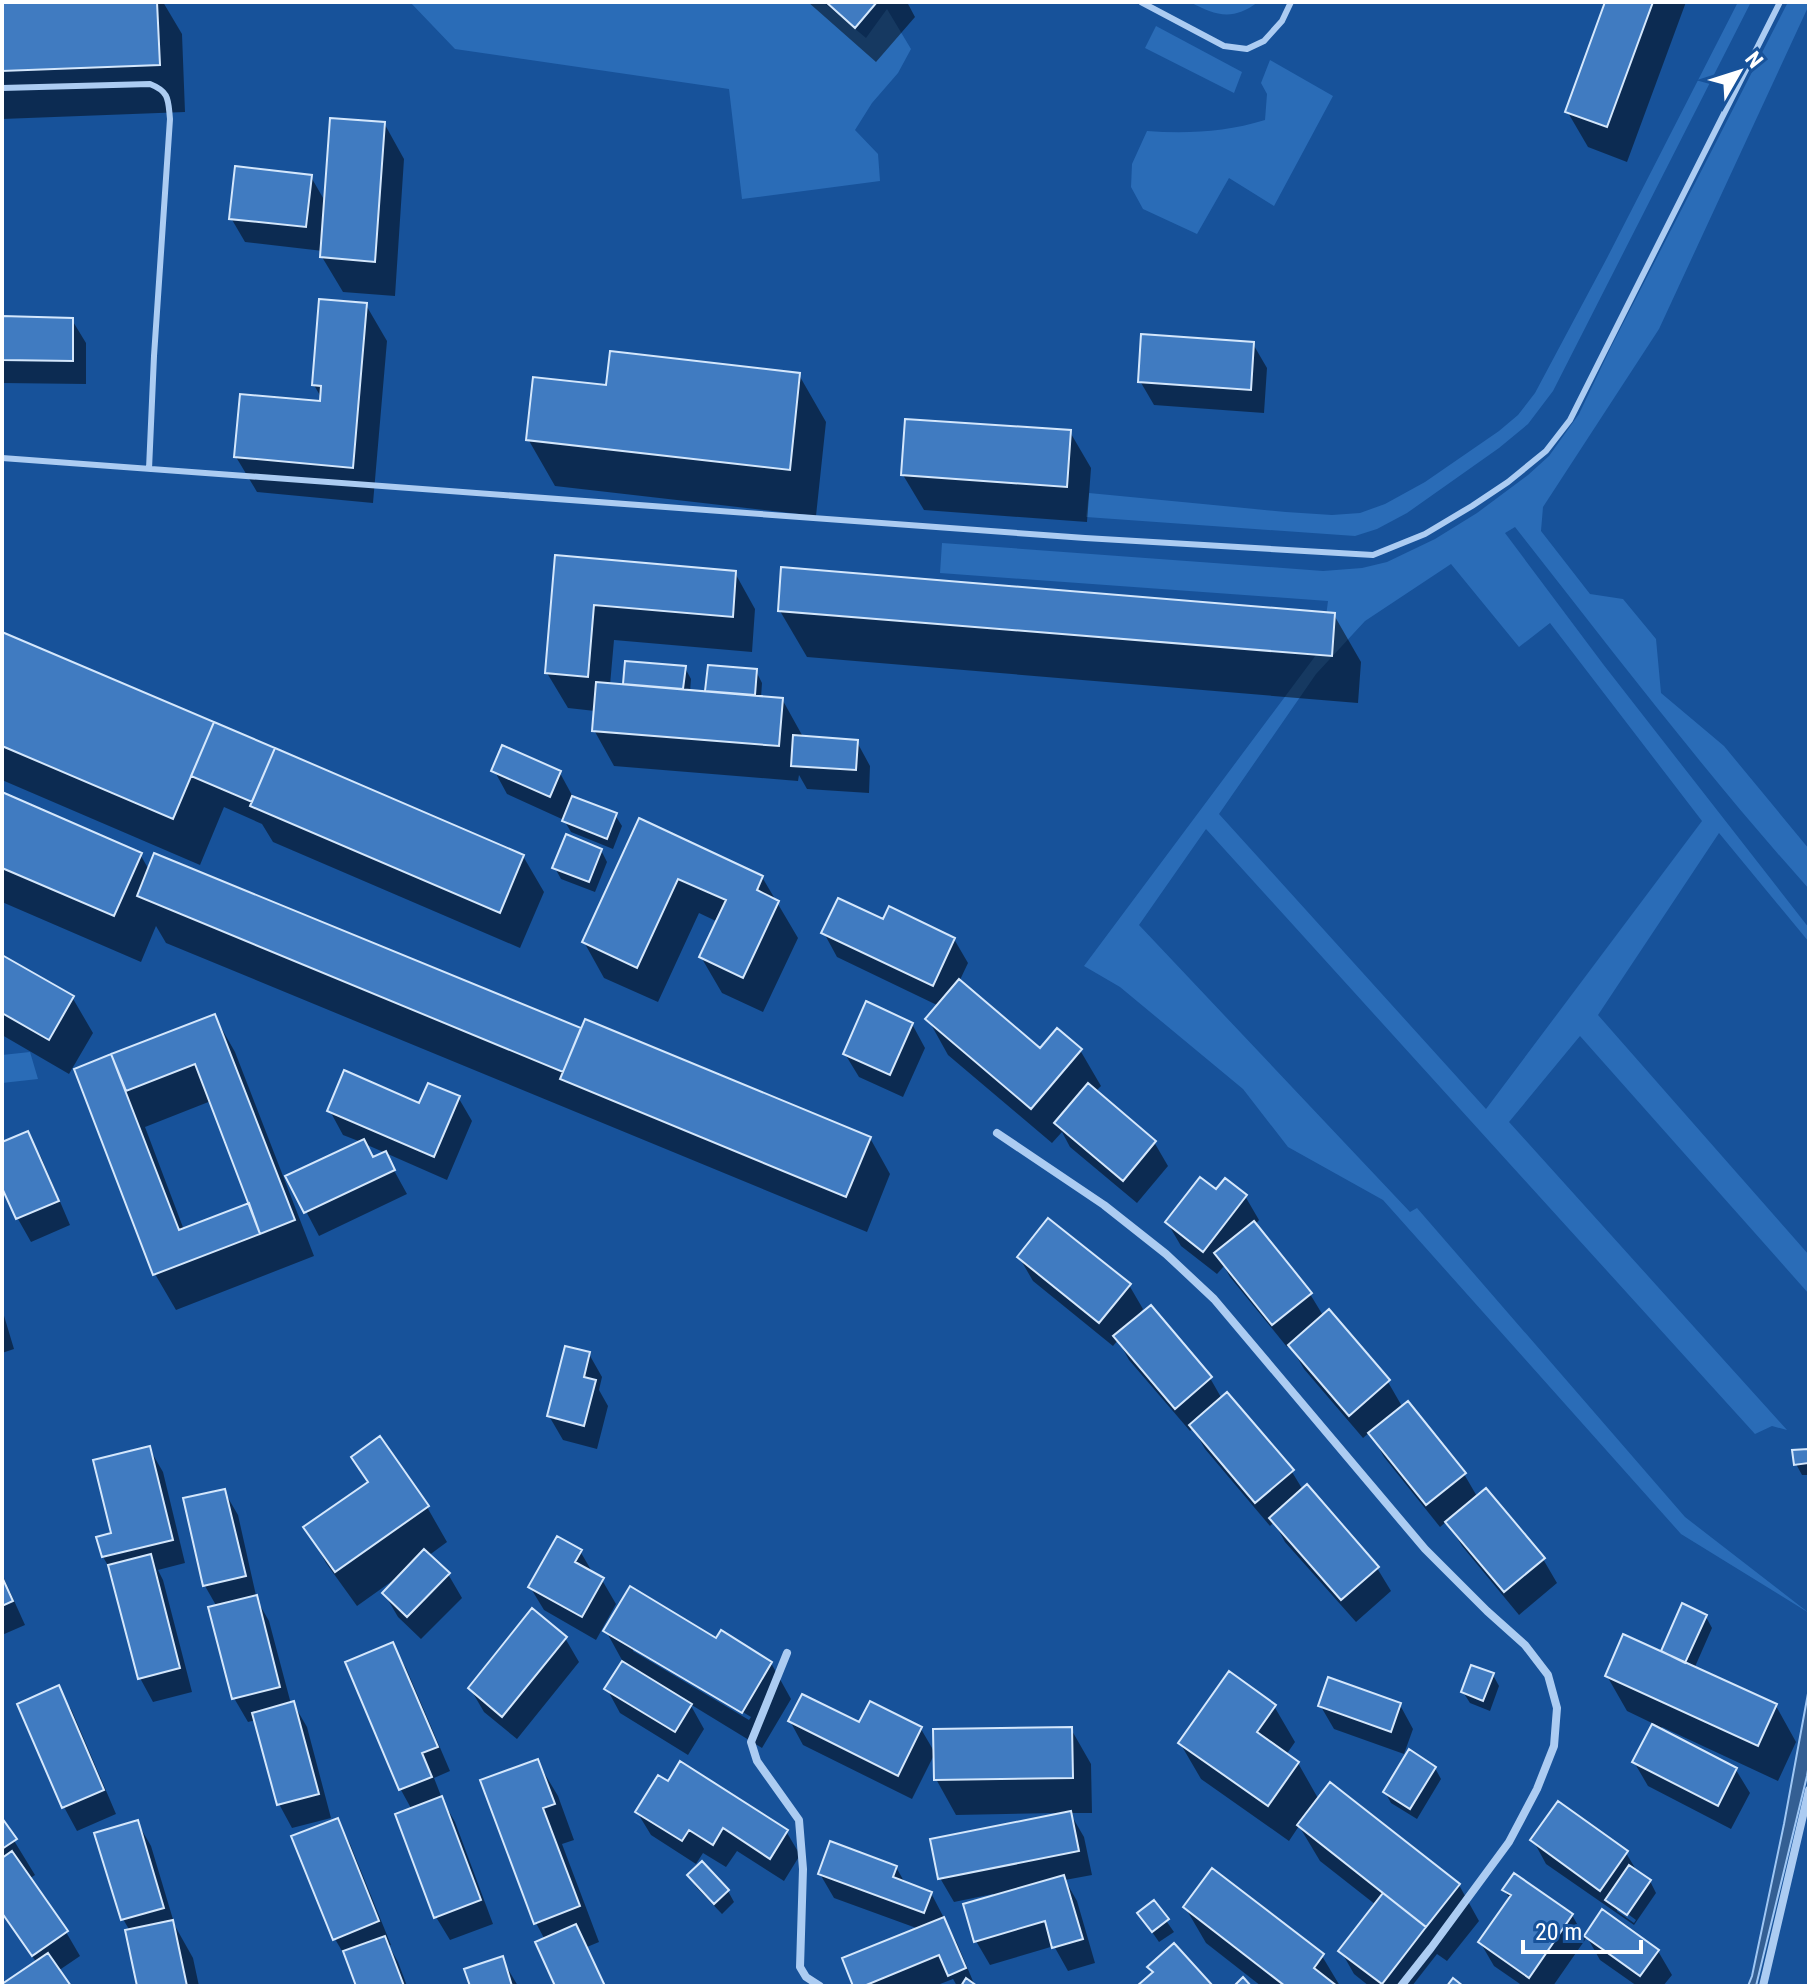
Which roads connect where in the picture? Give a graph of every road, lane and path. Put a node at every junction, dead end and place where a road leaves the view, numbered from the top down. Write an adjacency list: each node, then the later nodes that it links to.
1 (1141, 2): 2 (lane)
2 (1291, 2)
3 (1780, 2): 6 (lane)
4 (2, 88): 6 (lane)
5 (2, 458): 6 (lane)
6 (149, 469)
7 (997, 1133): 11 (street)
8 (787, 1653): 10 (street)
9 (1809, 1790): 12 (street)
10 (820, 1986)
11 (1401, 1986)
12 (1763, 1986)

